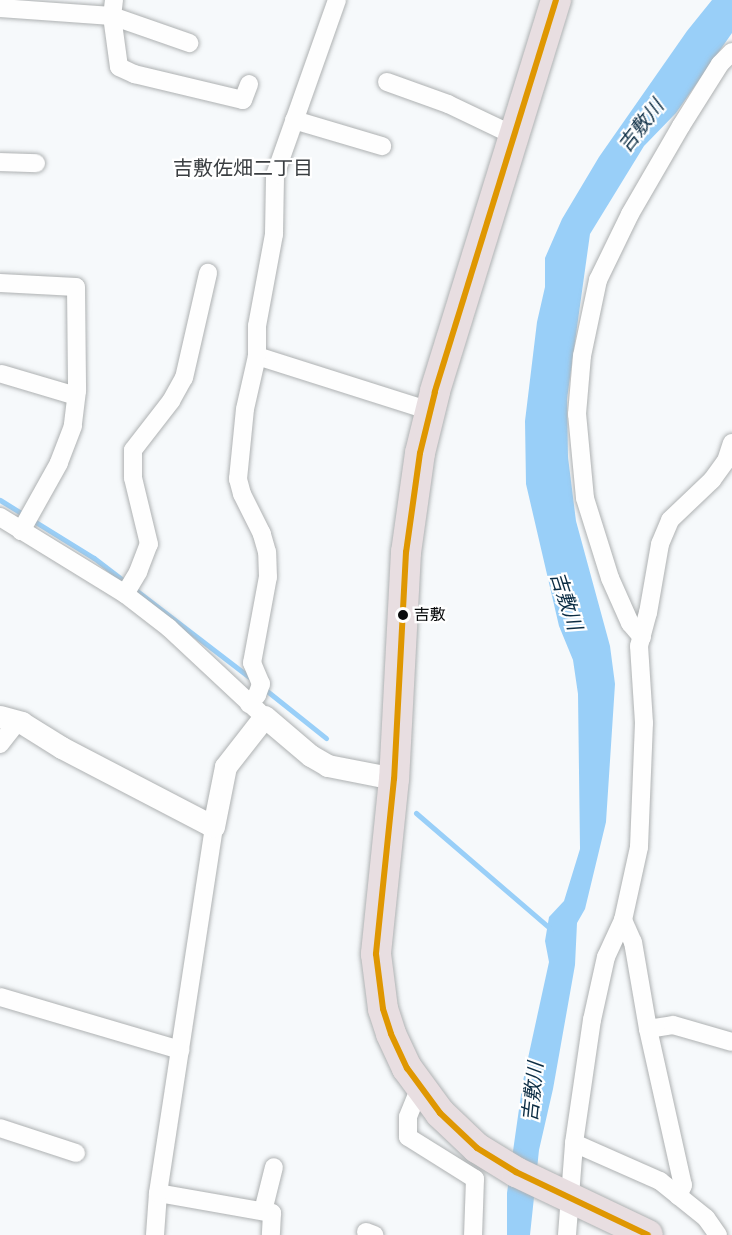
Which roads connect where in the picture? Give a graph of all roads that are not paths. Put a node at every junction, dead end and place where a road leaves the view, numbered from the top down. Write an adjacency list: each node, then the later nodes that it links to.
1 (556, 0): 10 (highway)
2 (330, 2): 9 (street)
3 (0, 8): 4 (street)
4 (113, 8): 5 (street); 8 (street)
5 (189, 43)
6 (732, 52): 24 (street)
7 (387, 82): 10 (street)
8 (249, 84)
9 (294, 120): 11 (street); 16 (street)
10 (515, 136): 19 (highway)
11 (382, 146)
12 (0, 162): 13 (street)
13 (36, 164)
14 (208, 273): 23 (street)
15 (0, 284): 18 (street)
16 (257, 356): 19 (street); 25 (street)
17 (2, 374): 18 (street)
18 (76, 396): 22 (street)
19 (430, 411): 28 (highway)
20 (732, 443): 24 (street)
21 (0, 517): 22 (street)
22 (21, 531): 23 (street)
23 (125, 594): 25 (street)
24 (642, 637): 30 (street)
25 (257, 711): 28 (street); 29 (street)
26 (8, 719): 27 (street); 29 (street)
27 (0, 744)
28 (394, 779): 35 (highway)
29 (214, 827): 34 (street)
30 (623, 920): 32 (street); 37 (street)
31 (0, 997): 34 (street)
32 (648, 1029): 33 (street); 41 (street)
33 (732, 1042)
34 (180, 1050): 40 (street)
35 (420, 1087): 42 (highway); 46 (street)
36 (0, 1128): 38 (street)
37 (574, 1143): 41 (street); 42 (street)
38 (76, 1153)
39 (274, 1167): 43 (street)
40 (158, 1192): 43 (street); 44 (street)
41 (678, 1196): 49 (street)
42 (565, 1197): 47 (street); 48 (highway)
43 (263, 1211): 45 (street)
44 (155, 1235)
45 (271, 1235)
46 (473, 1235)
47 (567, 1235)
48 (648, 1235)
49 (718, 1235)

